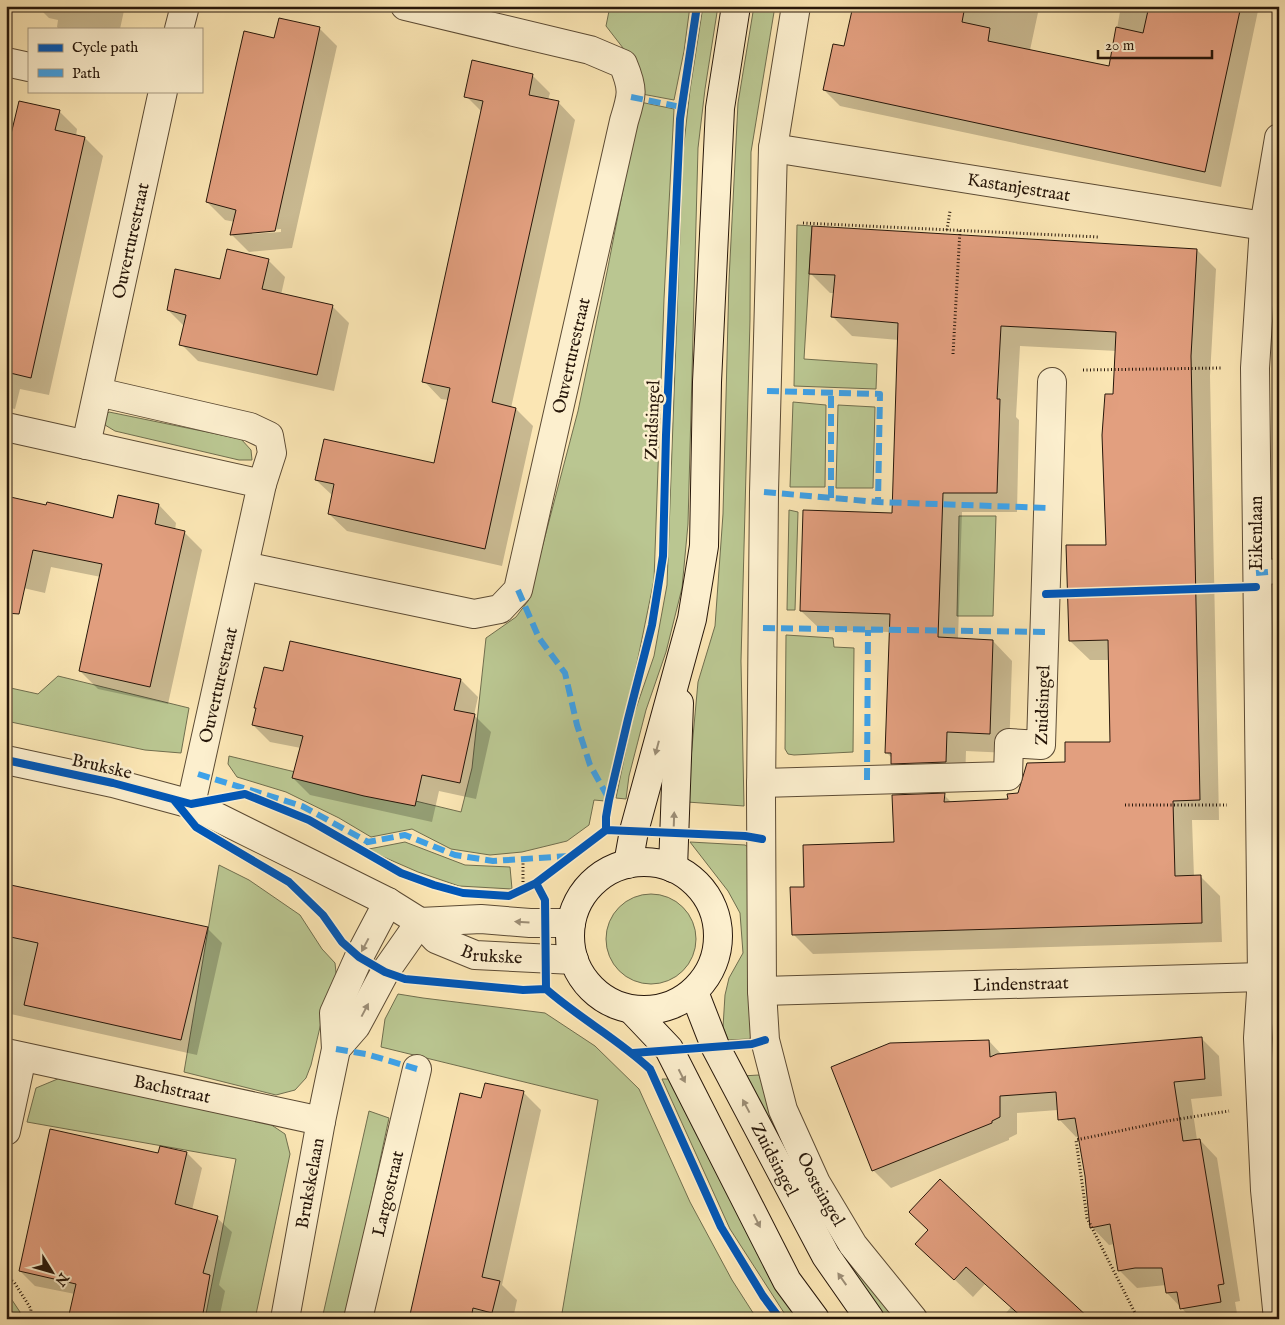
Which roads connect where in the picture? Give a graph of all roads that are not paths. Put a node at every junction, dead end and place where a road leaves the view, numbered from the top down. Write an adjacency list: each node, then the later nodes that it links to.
1 (186, 6): 5 (street)
2 (405, 6): 17 (street, Ouverturestraat)
3 (736, 6): 19 (street)
4 (796, 6): 10 (street)
5 (180, 28)
6 (6, 62): 7 (street)
7 (28, 66)
8 (157, 92): 13 (street, Ouverturestraat)
9 (1279, 138): 11 (street, Eikenlaan)
10 (772, 148): 11 (street, Kastanjestraat); 21 (street)
11 (1264, 226): 18 (street, Eikenlaan)
12 (1052, 382): 21 (street, Zuidsingel)
13 (98, 392): 15 (street, Ouverturestraat); 16 (street, Ouverturestraat)
14 (6, 427): 15 (street)
15 (86, 445): 16 (street)
16 (262, 484): 17 (street, Ouverturestraat)
17 (244, 566): 22 (street, Ouverturestraat)
18 (1267, 572): 29 (street, Eikenlaan)
19 (680, 667): 23 (street, one-way to 23); 24 (street, one-way to 19)
20 (6, 760): 22 (street, Brukske)
21 (761, 783): 30 (street)
22 (191, 804): 25 (street, Brukske)
23 (628, 864): 24 (street); 27 (street)
24 (674, 868): 31 (street)
25 (388, 902): 26 (street, Brukske); 33 (street, Brukskelaan, one-way to 33)
26 (420, 922): 27 (street, Brukske, one-way to 26); 28 (street, Brukske); 33 (street, Brukskelaan, one-way to 26)
27 (558, 923): 28 (street)
28 (574, 960): 32 (street)
29 (1270, 974): 30 (street, Lindenstraat); 43 (street, Eikenlaan)
30 (762, 990): 42 (street, Oostsingel)
31 (694, 992): 32 (street); 41 (street, Zuidsingel, one-way to 31)
32 (632, 1010): 40 (street, one-way to 40)
33 (336, 1049): 36 (street, Brukskelaan)
34 (14, 1055): 36 (street, Bachstraat); 37 (street, Bachstraat)
35 (417, 1069): 39 (street, Largostraat)
36 (321, 1122): 38 (street, Brukskelaan)
37 (6, 1131)
38 (285, 1319)
39 (358, 1319)
40 (815, 1319)
41 (870, 1319)
42 (913, 1319)
43 (1278, 1319)

